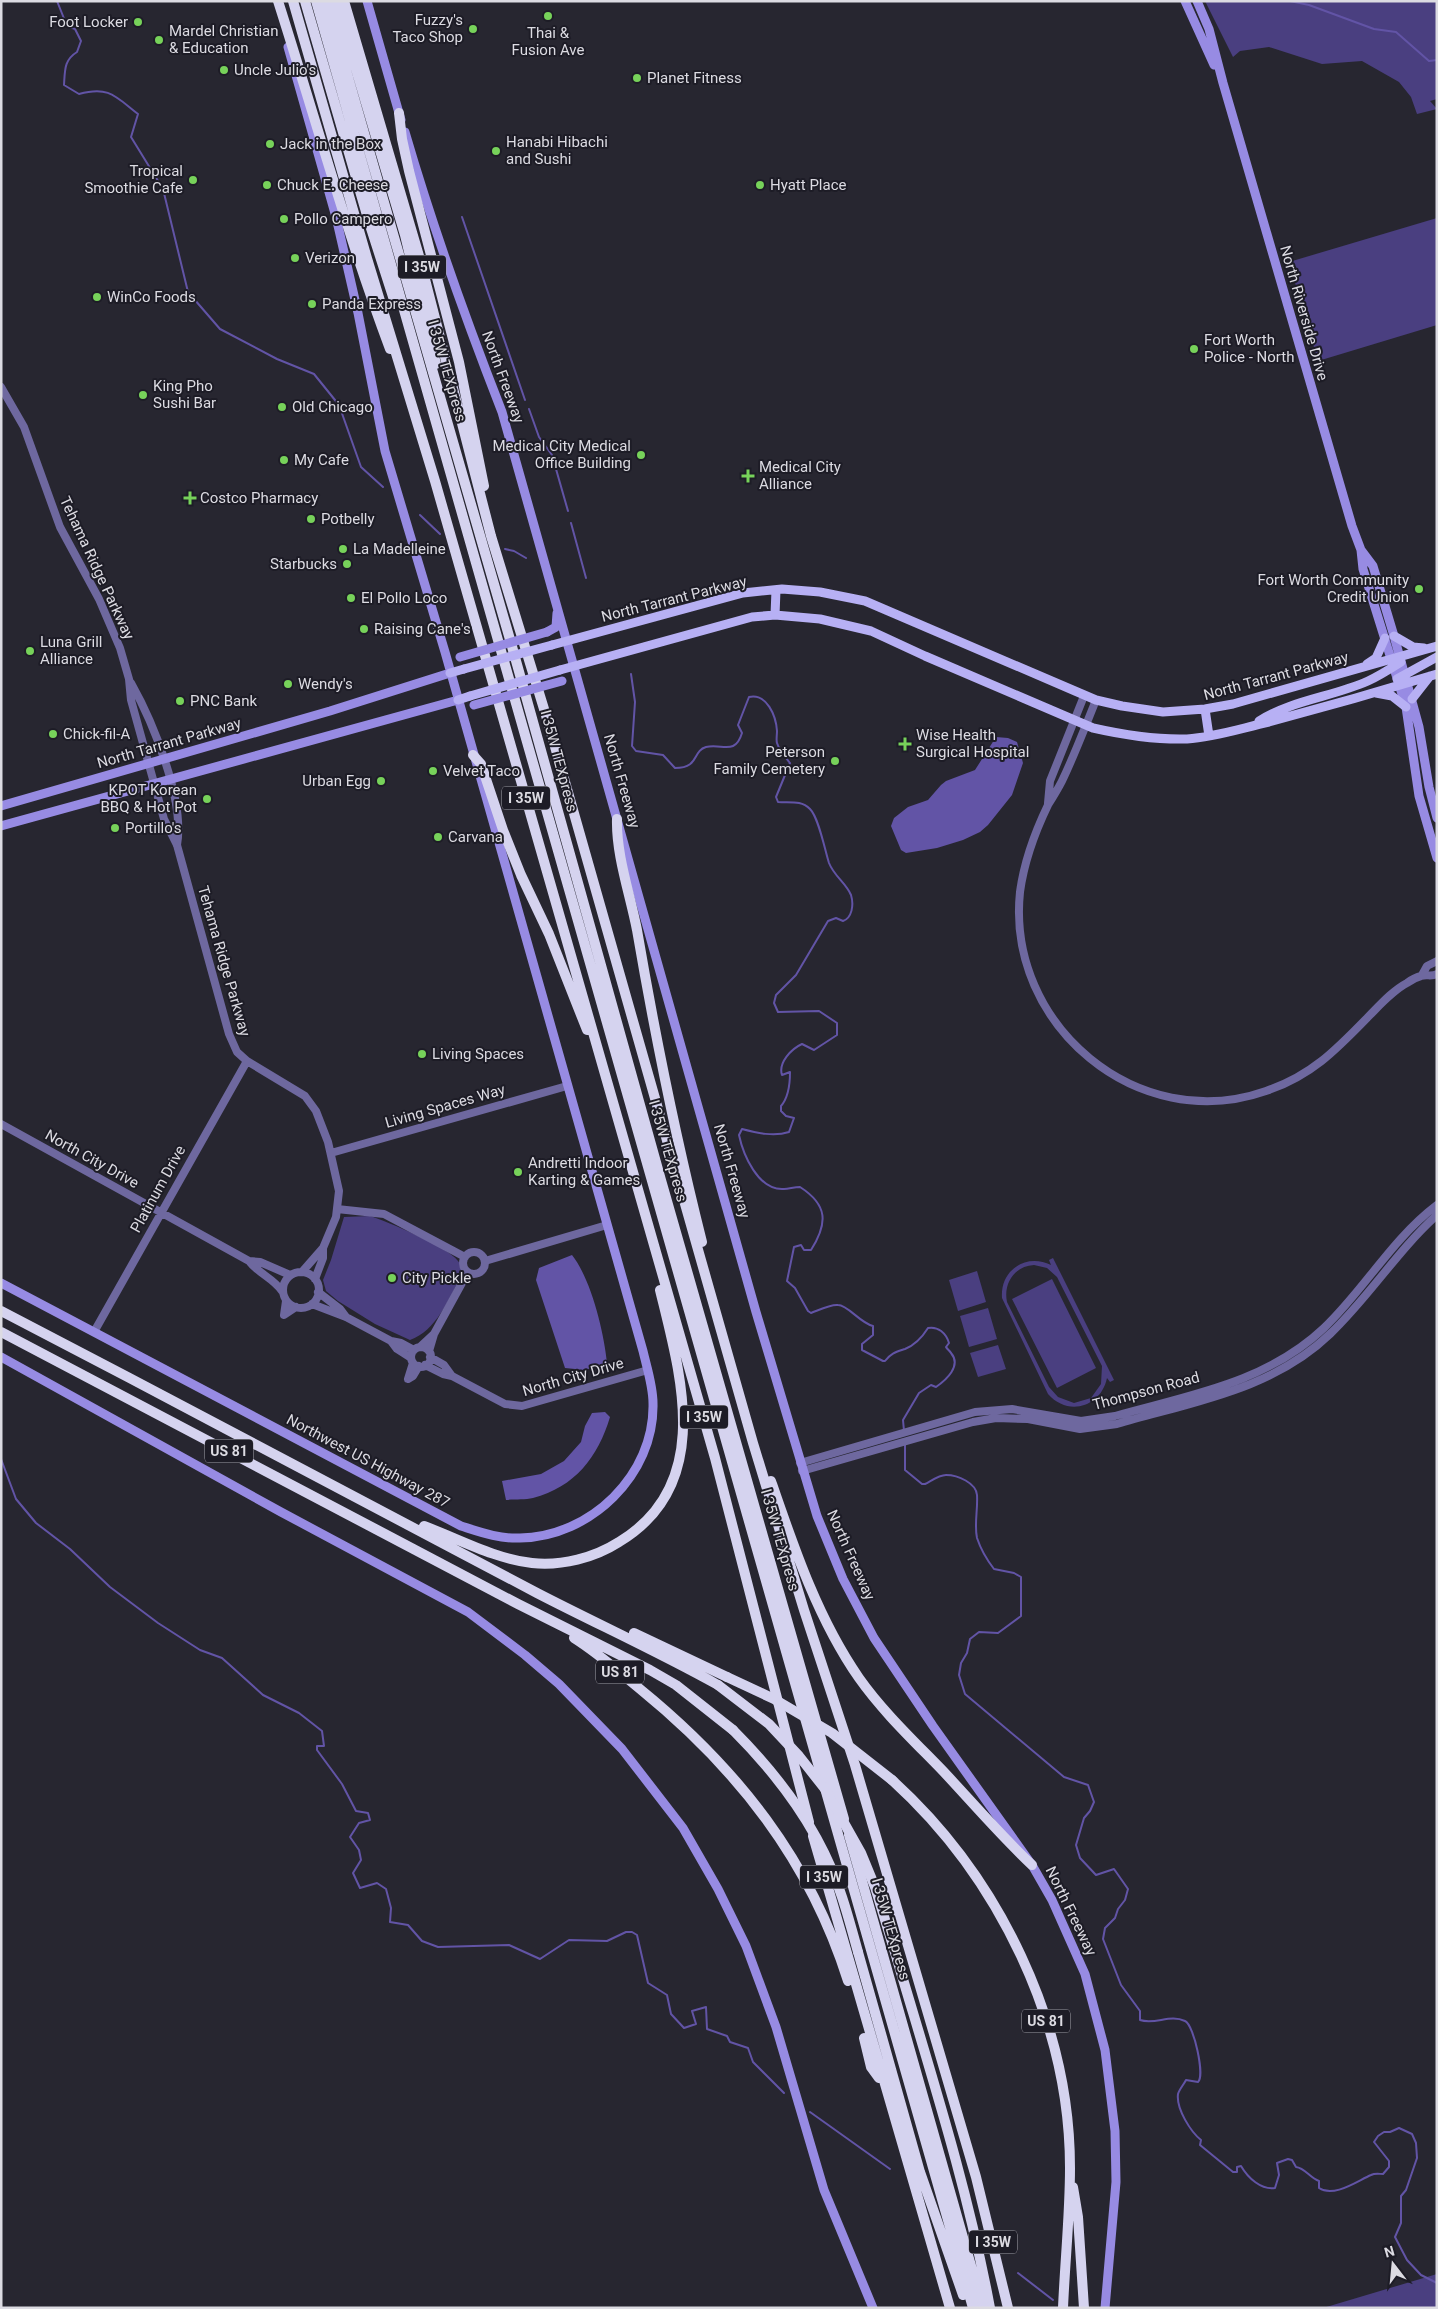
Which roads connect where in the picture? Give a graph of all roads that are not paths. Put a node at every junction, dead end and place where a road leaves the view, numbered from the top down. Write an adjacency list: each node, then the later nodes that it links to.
1 (277, 1): 16 (highway); 27 (main road)
2 (293, 1): 16 (highway, I 35W)
3 (305, 1): 15 (highway)
4 (316, 1): 15 (highway, I 35W TEXpress)
5 (326, 1): 14 (highway, I 35W TEXpress)
6 (336, 1): 14 (highway)
7 (344, 1): 17 (highway, I 35W)
8 (367, 1): 12 (main road, North Freeway)
9 (1185, 1): 11 (main road, North Riverside Drive)
10 (1197, 1): 11 (main road, North Riverside Drive)
11 (1223, 83): 18 (main road, North Riverside Drive)
12 (399, 113): 17 (highway); 20 (main road, North Freeway)
13 (1, 388): 34 (street, Tehama Ridge Parkway)
14 (443, 414): 117 (highway, I 35W TEXpress)
15 (439, 436): 116 (highway, I 35W TEXpress)
16 (435, 481): 66 (highway, I 35W)
17 (491, 536): 90 (highway, I 35W)
18 (1361, 550): 22 (main road, North Riverside Drive); 23 (main road, North Riverside Drive)
19 (776, 590): 21 (main road); 24 (main road, North Tarrant Parkway); 38 (main road, North Tarrant Parkway)
20 (558, 605): 24 (main road, North Freeway); 27 (main road, bridge)
21 (775, 615): 30 (main road); 45 (main road)
22 (1394, 636): 26 (main road); 29 (main road, North Riverside Drive)
23 (1385, 638): 29 (main road, North Riverside Drive); 31 (main road)
24 (568, 640): 30 (main road, North Freeway); 32 (main road, North Tarrant Parkway, bridge)
25 (1437, 646): 26 (main road, North Tarrant Parkway)
26 (1426, 649): 29 (main road, North Tarrant Parkway)
27 (445, 652): 32 (main road)
28 (1437, 657): 35 (main road)
29 (1396, 661): 31 (main road, North Tarrant Parkway); 35 (main road, North Riverside Drive); 47 (main road)
30 (573, 666): 36 (main road, North Freeway); 40 (main road, bridge)
31 (1363, 667): 43 (main road, North Tarrant Parkway)
32 (450, 673): 40 (main road); 50 (main road, North Tarrant Parkway)
33 (1433, 675): 35 (main road); 39 (main road)
34 (128, 679): 50 (street, Tehama Ridge Parkway); 51 (street, Tehama Ridge Parkway)
35 (1402, 680): 37 (main road); 39 (main road, North Riverside Drive); 42 (main road, North Riverside Drive)
36 (578, 684): 44 (main road, bridge); 57 (main road, North Freeway)
37 (1370, 694): 42 (main road); 47 (main road)
38 (1084, 696): 41 (main road, North Tarrant Parkway); 45 (street)
39 (1412, 699): 56 (main road, North Riverside Drive)
40 (458, 700): 44 (main road); 52 (main road)
41 (1096, 700): 43 (main road, North Tarrant Parkway); 46 (street)
42 (1406, 707): 60 (main road, North Riverside Drive)
43 (1205, 709): 48 (main road)
44 (462, 717): 49 (main road)
45 (1073, 719): 46 (main road); 54 (street)
46 (1086, 725): 48 (main road); 54 (street)
47 (1253, 726): 48 (main road)
48 (1209, 736)
49 (473, 755): 65 (main road); 66 (highway)
50 (163, 758): 51 (main road, North Tarrant Parkway); 52 (street, Tehama Ridge Parkway)
51 (148, 763): 53 (street, Tehama Ridge Parkway); 55 (main road, North Tarrant Parkway)
52 (169, 780): 53 (main road); 59 (street, Tehama Ridge Parkway)
53 (154, 784): 58 (main road); 59 (street, Tehama Ridge Parkway)
54 (1048, 805): 63 (street)
55 (1, 806)
56 (1437, 818)
57 (616, 819): 90 (highway); 106 (main road, North Freeway)
58 (1, 826)
59 (177, 845): 64 (street, Tehama Ridge Parkway)
60 (1437, 858)
61 (1437, 961): 63 (street)
62 (1437, 974): 63 (street)
63 (1422, 975)
64 (247, 1061): 68 (street, Tehama Ridge Parkway); 72 (street, Platinum Drive)
65 (567, 1086): 68 (street, Living Spaces Way); 74 (main road)
66 (618, 1115): 69 (highway, I 35W)
67 (1, 1124): 72 (street, North City Drive)
68 (331, 1153): 71 (street, Tehama Ridge Parkway)
69 (632, 1168): 107 (highway); 111 (highway, I 35W)
70 (1436, 1206): 92 (street, Thompson Road)
71 (337, 1209): 75 (street, Tehama Ridge Parkway); 76 (street)
72 (160, 1212): 77 (street, North City Drive); 94 (street, Platinum Drive)
73 (1437, 1215): 92 (street, Thompson Road)
74 (606, 1225): 78 (street); 101 (main road)
75 (323, 1248): 79 (street, Tehama Ridge Parkway); 82 (street, Tehama Ridge Parkway)
76 (465, 1258): 78 (street); 80 (street)
77 (249, 1261): 81 (street, North City Drive); 84 (street, North City Drive)
78 (484, 1261): 80 (street)
79 (302, 1272): 81 (street); 82 (street)
80 (468, 1272): 95 (street)
81 (290, 1275): 84 (street)
82 (315, 1279): 85 (street)
83 (1, 1283): 94 (main road, Northwest US Highway 287)
84 (282, 1291): 86 (street)
85 (318, 1292): 87 (street); 91 (street, North City Drive)
86 (286, 1301): 88 (street); 88 (street)
87 (312, 1304): 88 (street); 91 (street, North City Drive)
88 (296, 1307)
89 (1, 1311): 107 (highway, US 81)
90 (716, 1316): 104 (highway, I 35W)
91 (346, 1317): 96 (street, North City Drive)
92 (1334, 1324): 103 (street, Thompson Road)
93 (1, 1332): 109 (highway, US 81)
94 (94, 1332): 101 (main road, Northwest US Highway 287)
95 (434, 1334): 97 (street); 98 (street)
96 (391, 1341): 97 (street, North City Drive); 100 (street, North City Drive)
97 (417, 1348): 98 (street, North City Drive); 100 (street)
98 (430, 1354): 100 (street); 102 (street, North City Drive)
99 (1, 1357): 113 (main road)
100 (417, 1363): 102 (street, North City Drive)
101 (649, 1374): 102 (street, North City Drive)
102 (452, 1376)
103 (947, 1425): 105 (street, Thompson Road); 105 (street, Thompson Road)
104 (753, 1443): 110 (highway); 119 (highway, I 35W)
105 (873, 1446): 106 (street, Thompson Road)
106 (801, 1467): 110 (main road, North Freeway)
107 (383, 1510): 108 (highway, US 81)
108 (514, 1580): 112 (highway, US 81, bridge); 118 (highway, bridge)
109 (518, 1604): 111 (highway, US 81); 115 (highway, bridge)
110 (1032, 1865): 122 (main road, North Freeway)
111 (884, 2085): 114 (highway, I 35W)
112 (1070, 2168): 120 (highway, US 81); 121 (highway)
113 (873, 2308)
114 (950, 2308)
115 (967, 2308)
116 (973, 2308)
117 (983, 2308)
118 (990, 2308)
119 (1008, 2308)
120 (1063, 2308)
121 (1084, 2308)
122 (1105, 2308)

